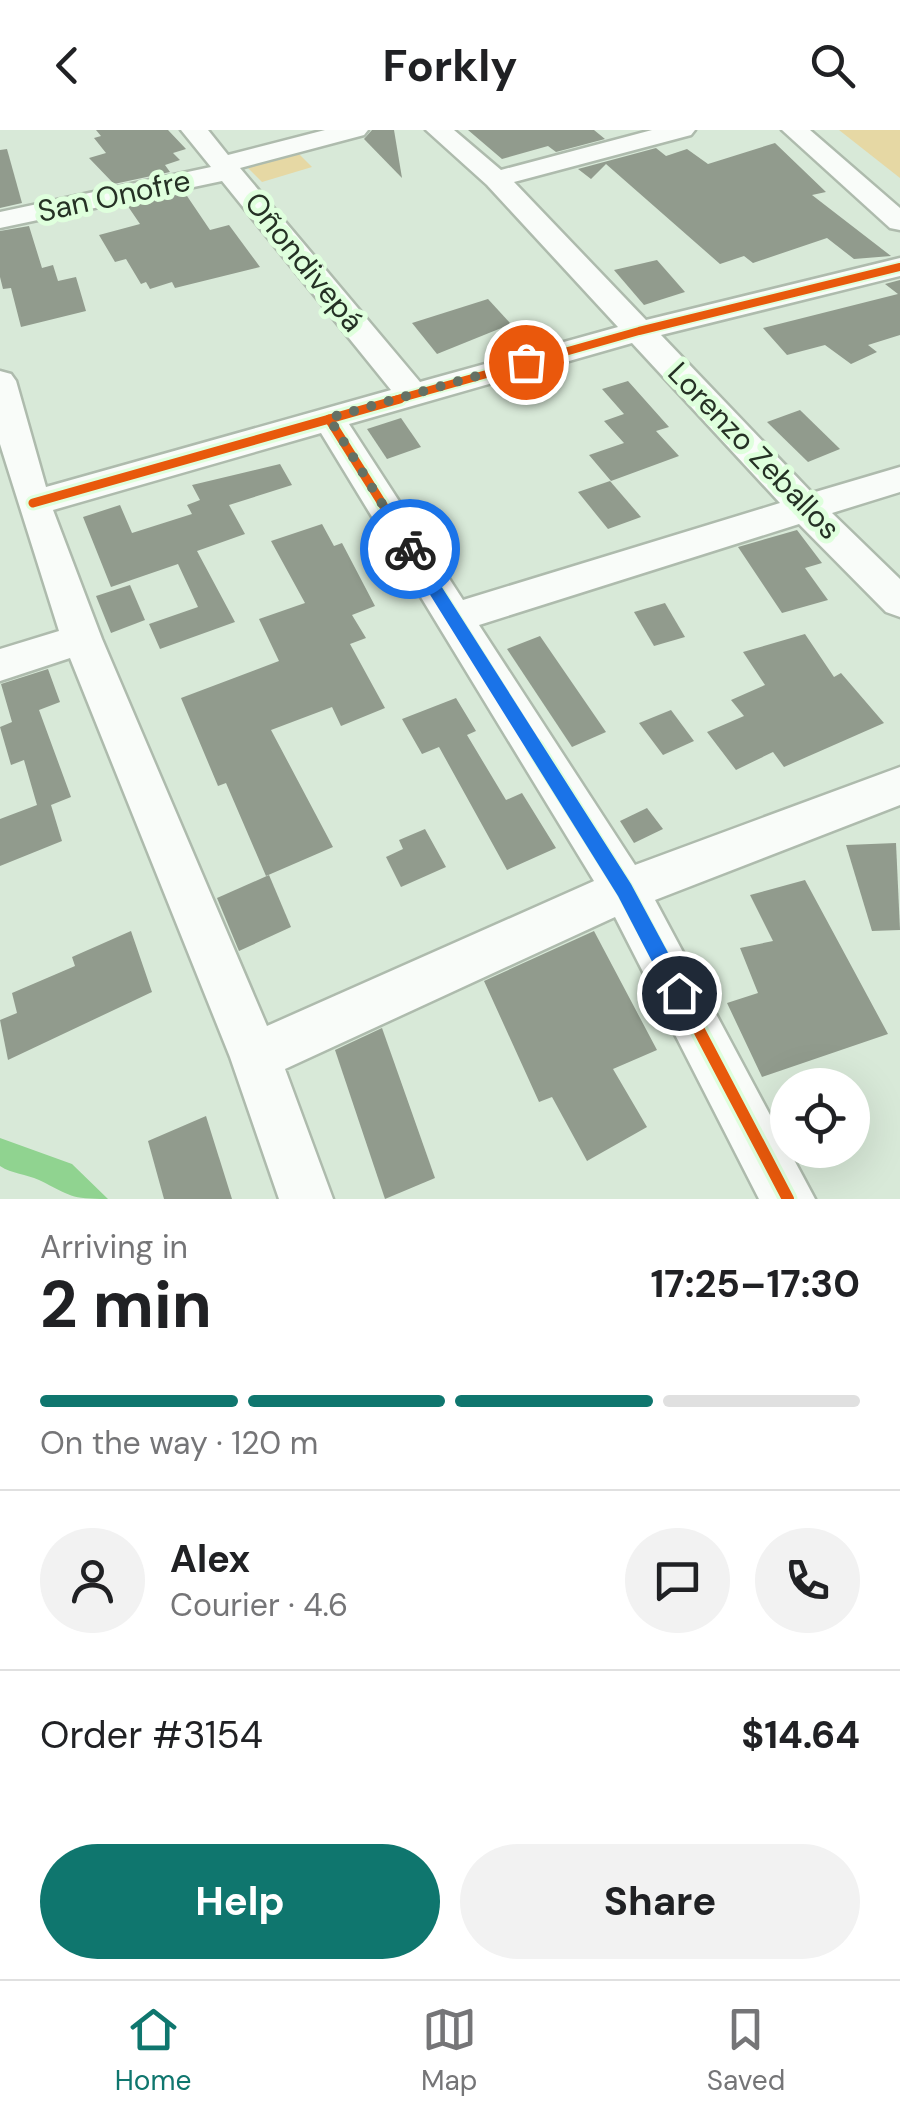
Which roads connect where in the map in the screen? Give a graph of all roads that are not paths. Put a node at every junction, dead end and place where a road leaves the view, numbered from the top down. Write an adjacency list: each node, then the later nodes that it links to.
1 (194, 130): 6 (street, Oñondivepá)
2 (355, 130): 6 (street, San Onofre)
3 (439, 130): 7 (street, Lorenzo Zeballos)
4 (682, 130): 7 (street)
5 (795, 130): 9 (street)
6 (226, 167): 8 (street, San Onofre); 13 (street, Oñondivepá)
7 (496, 179): 11 (street, Lorenzo Zeballos)
8 (0, 220)
9 (900, 222)
10 (900, 267): 11 (street)
11 (640, 331): 13 (street); 17 (street, Lorenzo Zeballos)
12 (2, 394): 16 (street)
13 (412, 394): 14 (street)
14 (329, 418): 16 (street); 19 (street)
15 (900, 479): 17 (street)
16 (33, 503): 20 (street)
17 (805, 508): 18 (street, Lorenzo Zeballos); 19 (street)
18 (900, 602)
19 (453, 618): 23 (street)
20 (82, 639): 21 (street); 24 (street)
21 (0, 665)
22 (900, 786): 23 (street)
23 (625, 890): 24 (street); 26 (street)
24 (255, 1058): 25 (street)
25 (306, 1199)
26 (788, 1199)

